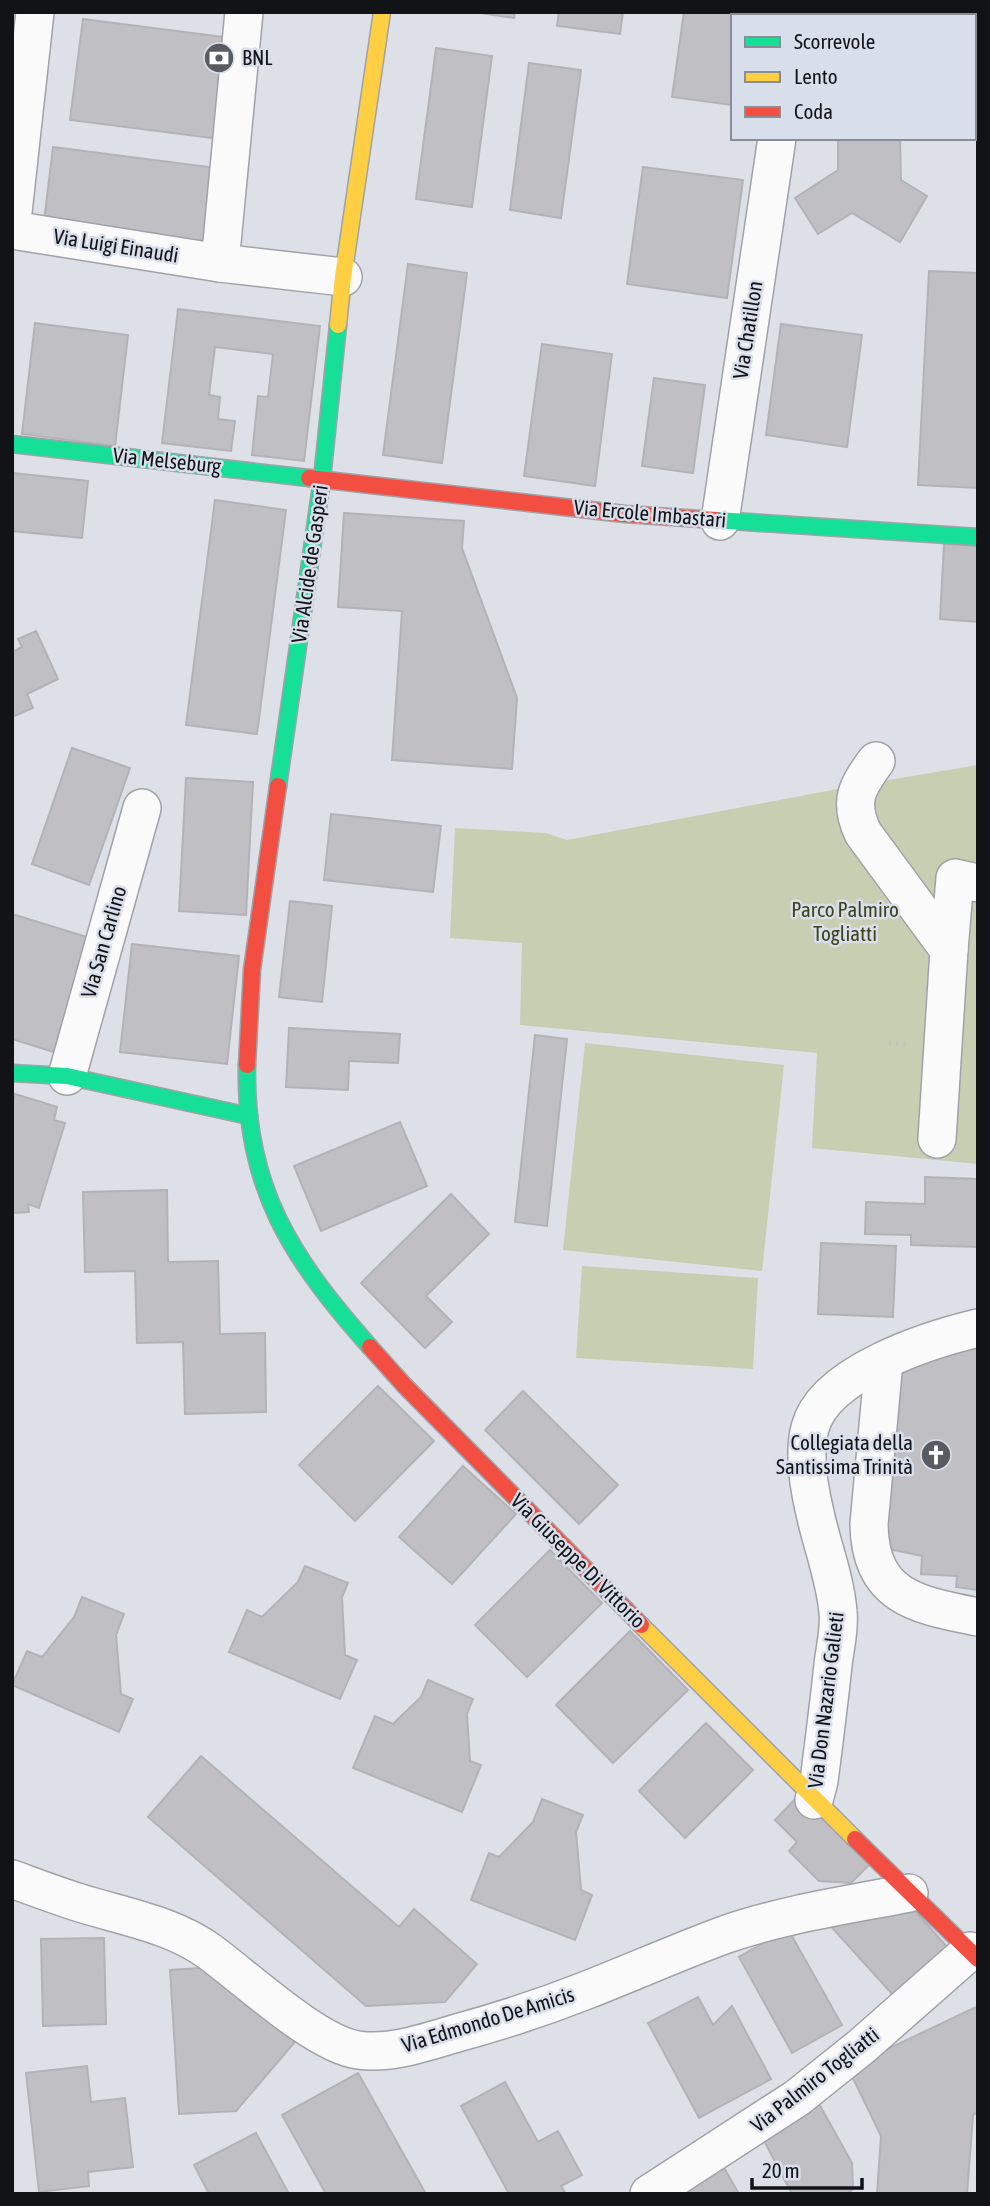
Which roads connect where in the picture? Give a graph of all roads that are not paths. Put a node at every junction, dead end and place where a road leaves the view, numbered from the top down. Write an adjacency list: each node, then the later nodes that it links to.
1 (35, 12): 5 (street)
2 (244, 12): 7 (street)
3 (382, 12): 8 (street, Via Alcide de Gasperi)
4 (777, 140): 11 (street, Via Chatillon)
5 (12, 221)
6 (12, 230): 7 (street, Via Luigi Einaudi)
7 (220, 263): 8 (street, Via Luigi Einaudi)
8 (343, 277): 10 (street, Via Alcide de Gasperi)
9 (12, 444): 10 (street, Via Melseburg)
10 (322, 478): 11 (street, Via Ercole Imbastari); 19 (street, Via Alcide de Gasperi)
11 (720, 521): 12 (street, Via Ercole Imbastari)
12 (978, 537)
13 (876, 761): 16 (street)
14 (142, 808): 18 (street, Via San Carlino)
15 (978, 883): 16 (street)
16 (949, 950): 20 (street)
17 (12, 1073): 18 (street)
18 (67, 1076): 19 (street)
19 (249, 1116): 24 (street, Via Giuseppe Di Vittorio)
20 (937, 1139)
21 (978, 1328): 22 (street, Via Don Nazario Galieti)
22 (884, 1361): 23 (street); 24 (street, Via Don Nazario Galieti)
23 (978, 1617)
24 (814, 1800): 26 (street, Via Giuseppe Di Vittorio)
25 (12, 1879): 26 (street, Via Edmondo De Amicis)
26 (909, 1893): 27 (street, Via Giuseppe Di Vittorio)
27 (974, 1955): 28 (street, Via Palmiro Togliatti)
28 (649, 2194)

